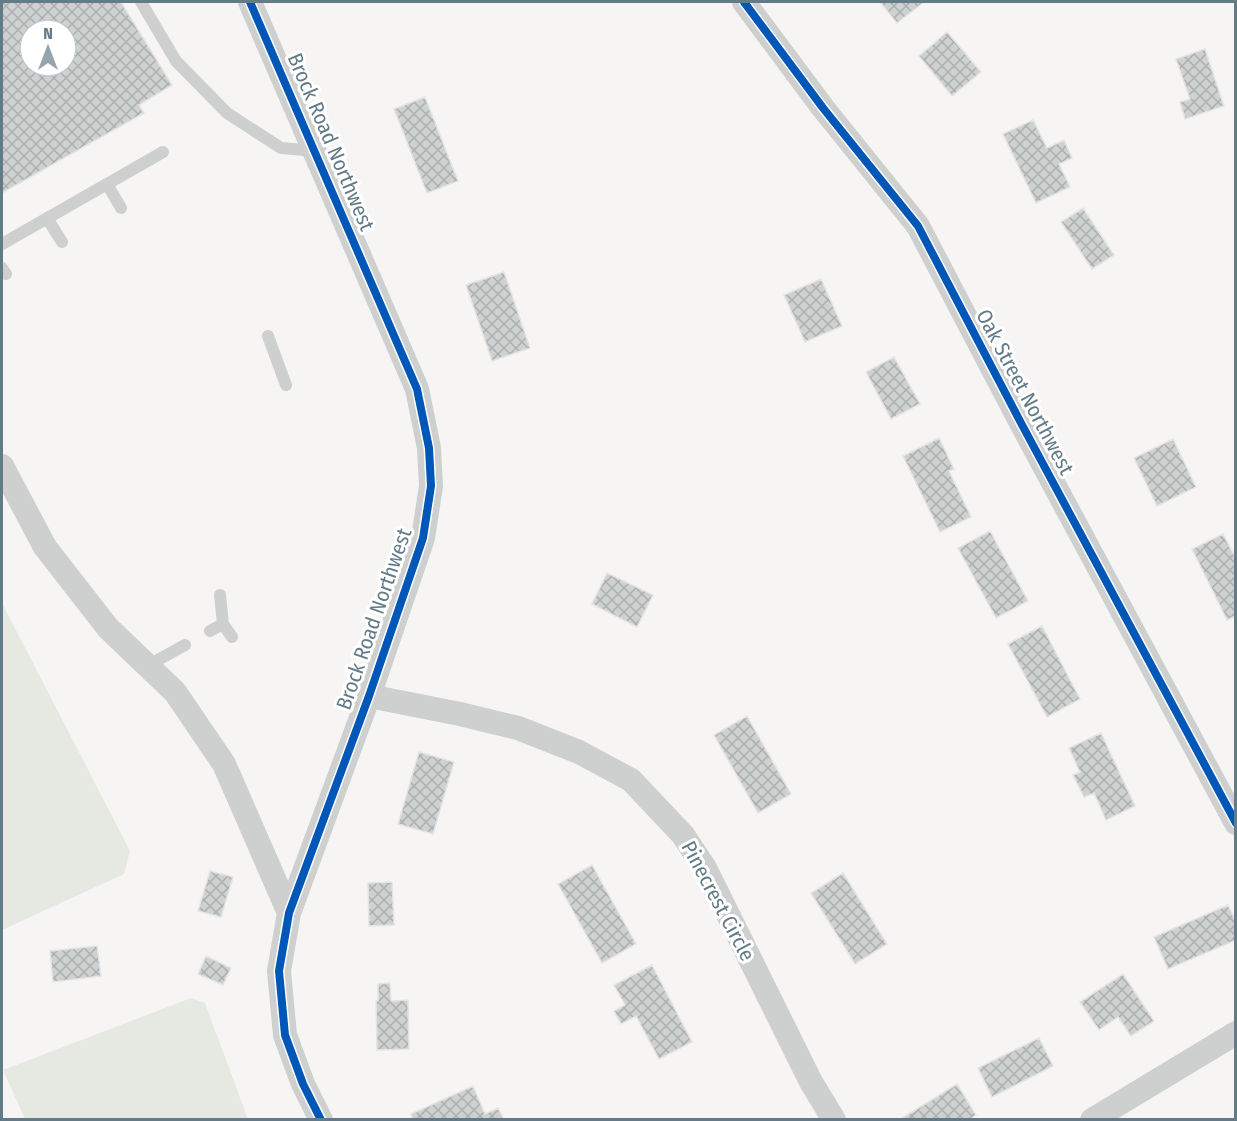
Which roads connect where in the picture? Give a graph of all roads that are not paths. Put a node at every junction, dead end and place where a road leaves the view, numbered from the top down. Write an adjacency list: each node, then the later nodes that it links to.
1 (141, 2): 4 (lane)
2 (250, 2): 4 (street, Brock Road Northwest)
3 (744, 2): 21 (street, Oak Street Northwest)
4 (315, 151): 20 (street, Brock Road Northwest)
5 (163, 152): 6 (lane)
6 (106, 184): 7 (lane); 8 (lane)
7 (121, 208)
8 (47, 218): 9 (lane); 10 (lane)
9 (62, 242)
10 (2, 244)
11 (268, 336): 12 (lane)
12 (286, 385)
13 (2, 466): 19 (street)
14 (220, 595): 15 (lane)
15 (223, 624): 16 (lane); 17 (lane)
16 (210, 631)
17 (232, 637)
18 (185, 645): 19 (lane)
19 (147, 666): 22 (street)
20 (369, 696): 22 (street, Brock Road Northwest); 25 (street, Pinecrest Circle)
21 (1236, 824)
22 (289, 913): 24 (street, Brock Road Northwest)
23 (1236, 1033): 26 (street)
24 (321, 1119)
25 (834, 1119)
26 (1092, 1119)

